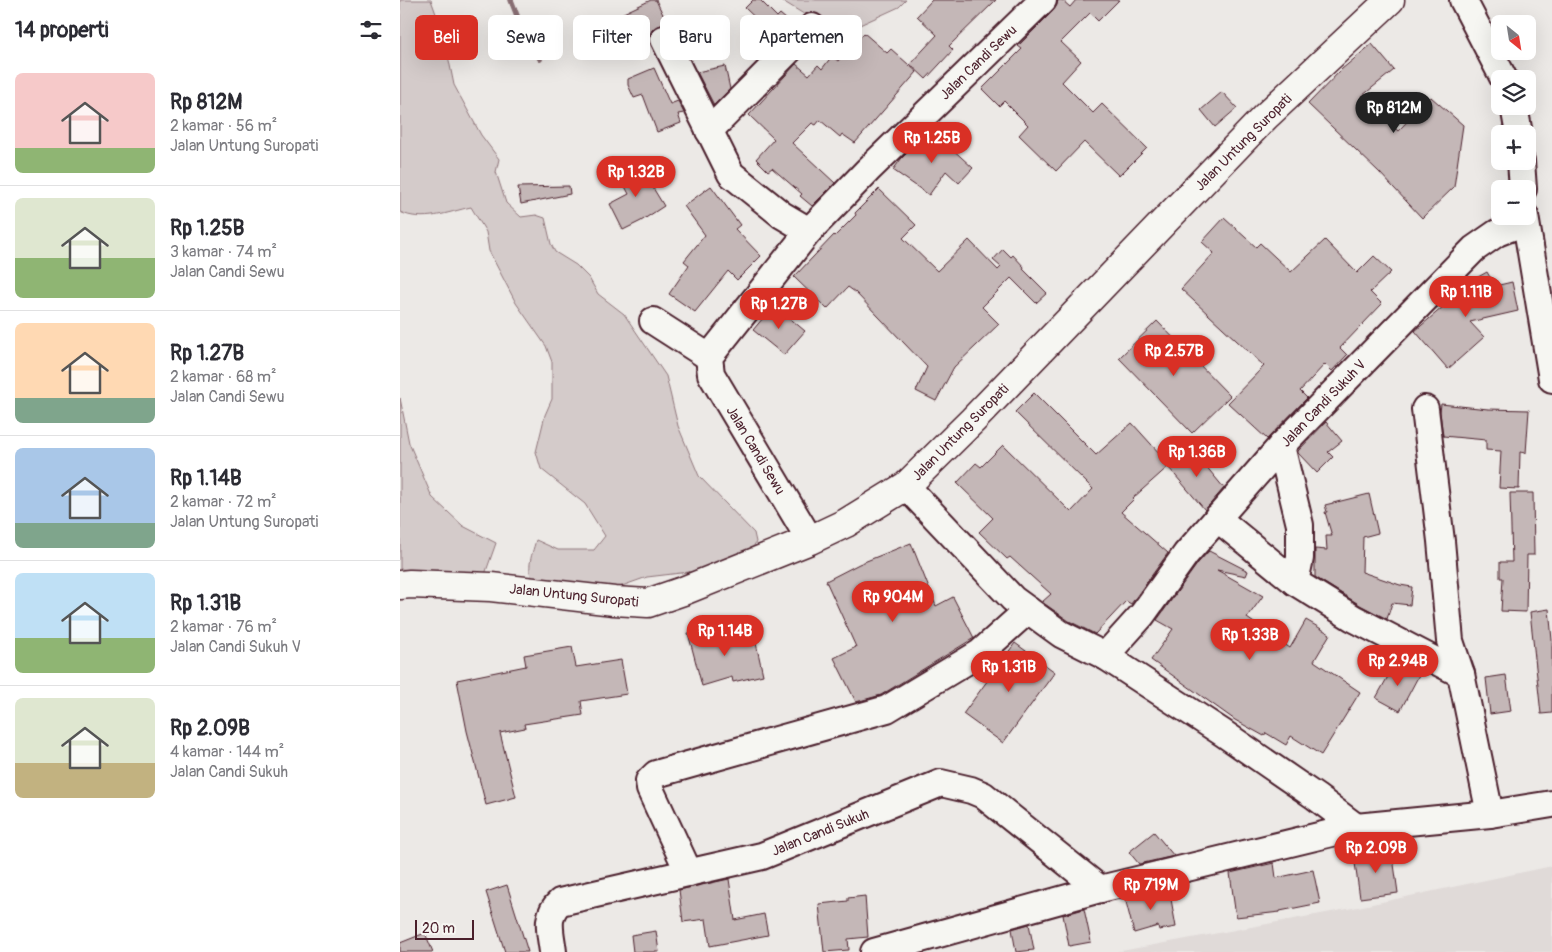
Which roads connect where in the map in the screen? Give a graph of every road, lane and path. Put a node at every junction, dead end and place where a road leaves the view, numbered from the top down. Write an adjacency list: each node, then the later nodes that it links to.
1 (1042, 0): 10 (street, Jalan Candi Sewu)
2 (1390, 0): 16 (main road, Jalan Untung Suropati)
3 (1463, 0): 6 (street)
4 (674, 60): 7 (street)
5 (778, 60): 7 (street)
6 (1499, 70)
7 (709, 130): 10 (street)
8 (1513, 225): 15 (street, Jalan Candi Sukuh V)
9 (1526, 225): 13 (street)
10 (809, 231): 12 (street, Jalan Candi Sewu)
11 (653, 321): 12 (street)
12 (709, 358): 18 (street, Jalan Candi Sewu)
13 (1552, 379)
14 (1425, 409): 23 (street)
15 (1280, 446): 17 (street, Jalan Candi Sukuh V); 19 (street)
16 (906, 486): 18 (main road, Jalan Untung Suropati); 21 (street)
17 (1217, 518): 19 (street); 22 (street, Jalan Candi Sukuh V)
18 (810, 540): 20 (main road, Jalan Untung Suropati)
19 (1295, 582): 23 (street)
20 (400, 585)
21 (1028, 610): 22 (street); 27 (street)
22 (1105, 656): 26 (street)
23 (1461, 674): 25 (street)
24 (1552, 804): 25 (street)
25 (1490, 814): 26 (street)
26 (1356, 827): 28 (street)
27 (689, 873): 28 (street, Jalan Candi Sukuh); 29 (street, Jalan Candi Sukuh)
28 (1100, 889): 30 (street)
29 (553, 952)
30 (874, 952)

